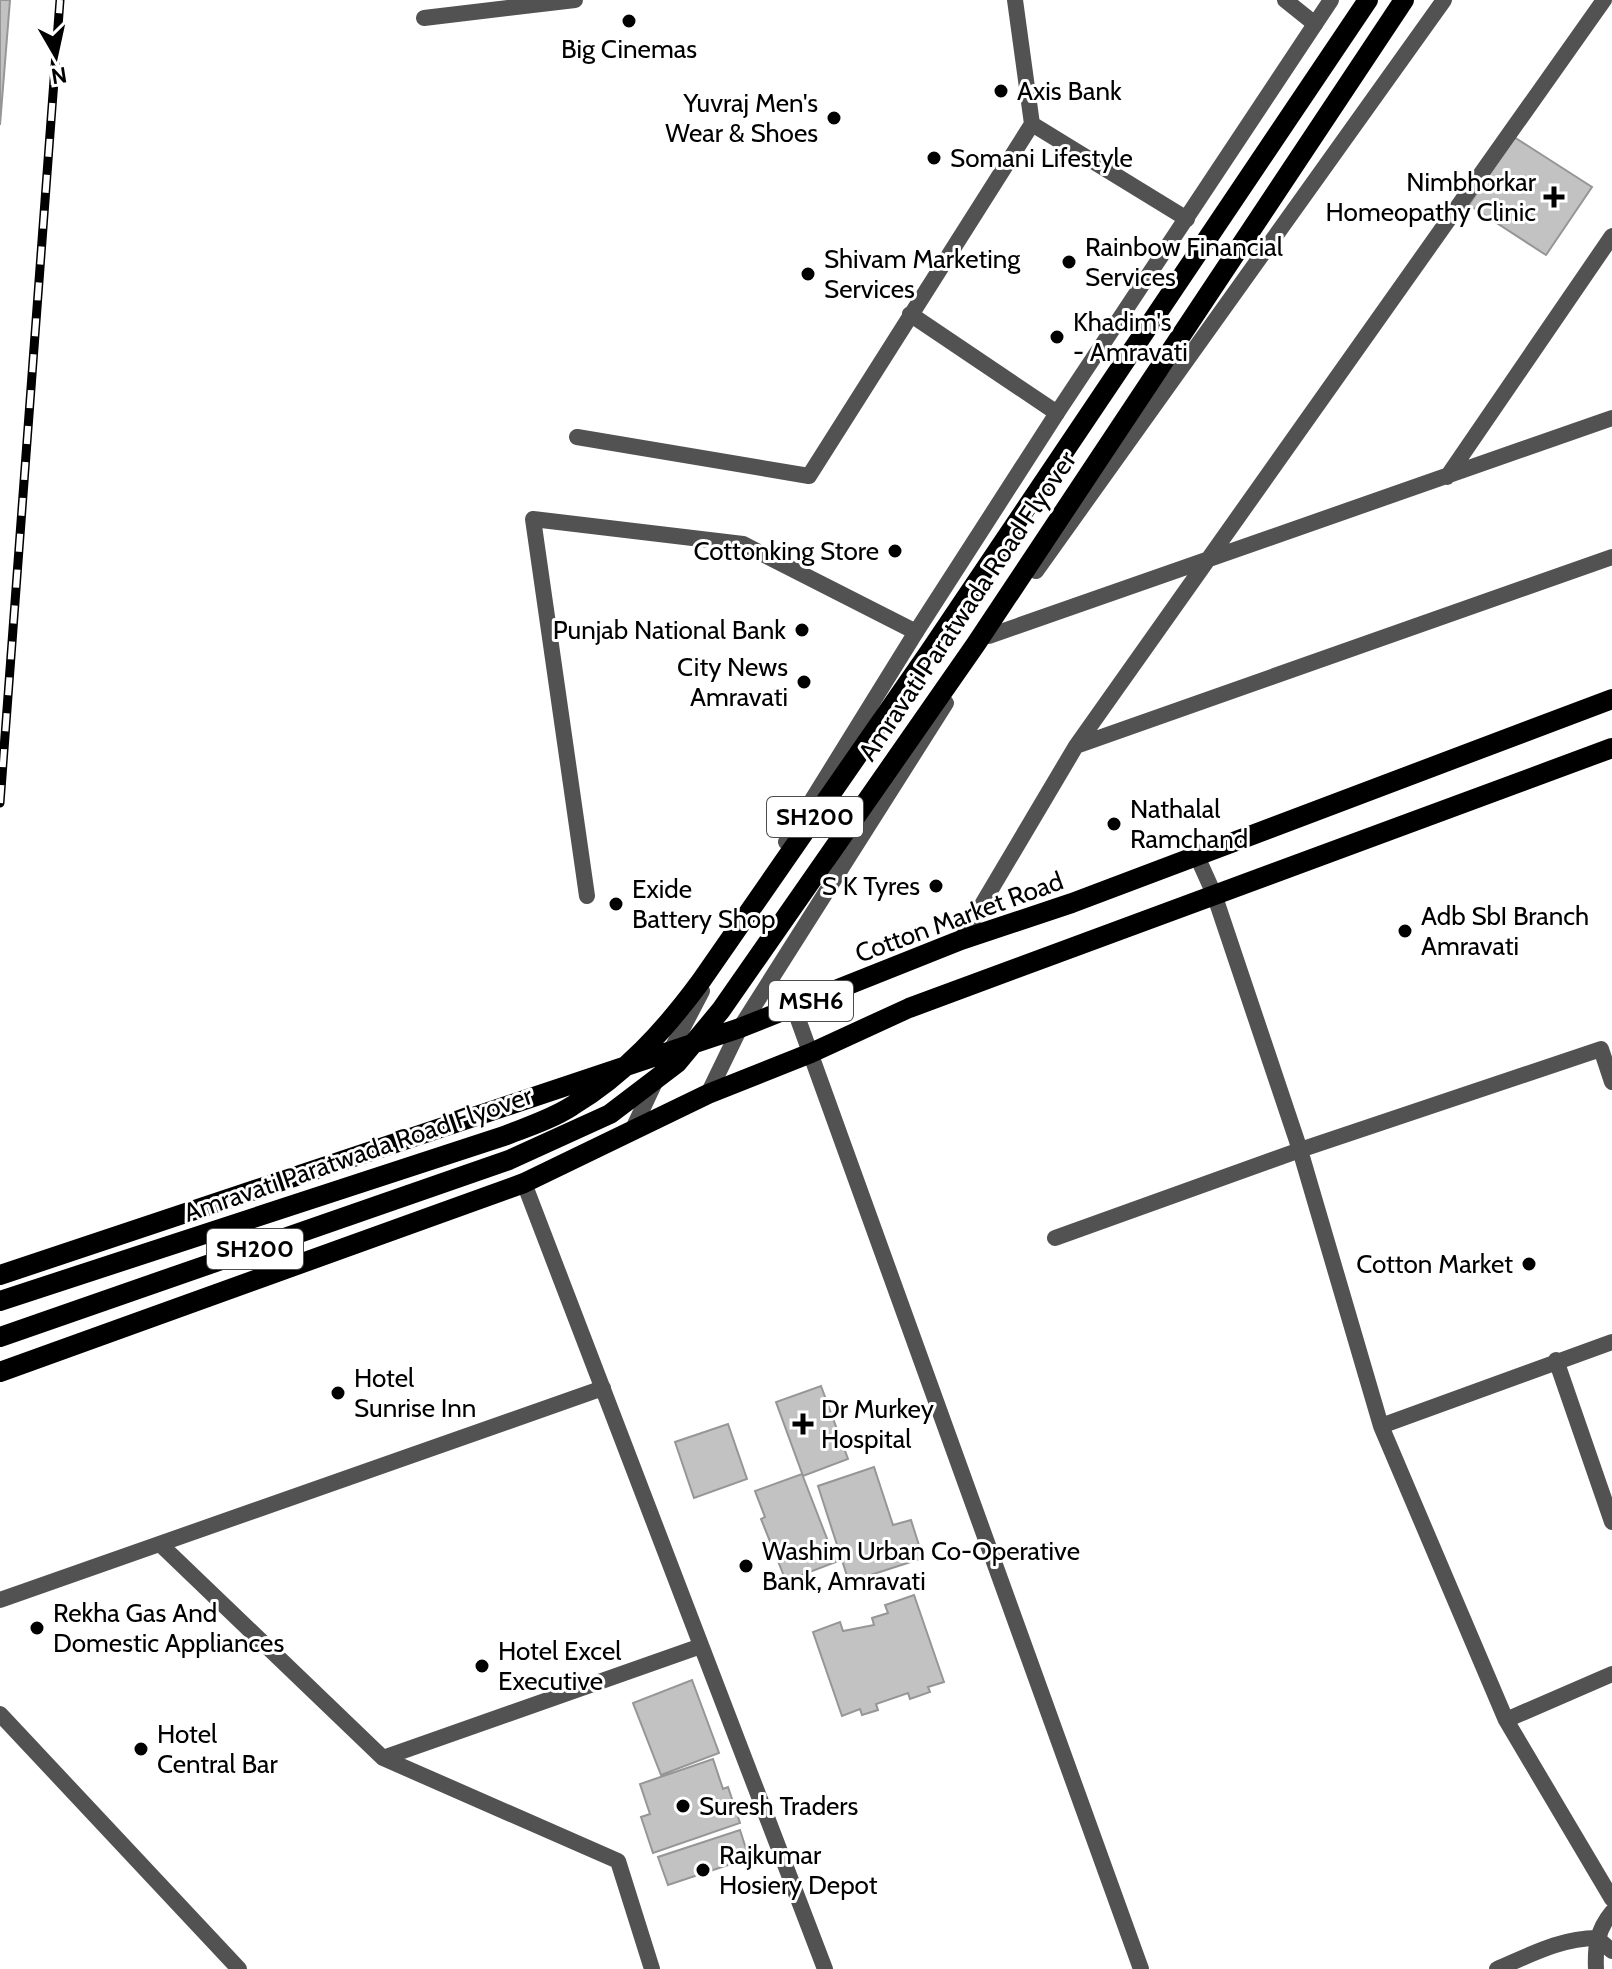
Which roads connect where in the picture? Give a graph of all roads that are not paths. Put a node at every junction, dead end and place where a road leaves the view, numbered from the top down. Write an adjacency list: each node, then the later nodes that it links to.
1 (575, 0): 9 (street)
2 (1015, 0): 11 (street)
3 (1285, 0): 10 (street)
4 (1331, 0): 10 (street)
5 (1368, 0): 42 (main road, Amravati Paratwada Road Flyover / SH200)
6 (1404, 0): 38 (main road, Amravati Paratwada Road Flyover / MSH6)
7 (1444, 0): 22 (street)
8 (1604, 0): 20 (street)
9 (424, 18)
10 (1315, 24): 12 (street)
11 (1032, 124): 12 (street); 14 (street)
12 (1187, 219): 15 (street)
13 (1612, 236): 18 (street)
14 (910, 314): 15 (street); 17 (street)
15 (1057, 413): 21 (street)
16 (1612, 418): 18 (street)
17 (577, 437)
18 (1447, 477): 20 (street)
19 (1612, 557): 24 (street)
20 (1204, 563): 22 (street); 24 (street)
21 (916, 632): 28 (street); 32 (street)
22 (989, 636): 31 (street)
23 (1612, 699): 26 (main road, Cotton Market Road / MSH6)
24 (1076, 746): 29 (street)
25 (1612, 748): 27 (main road, MSH6)
26 (1196, 854): 27 (street); 29 (main road, Cotton Market Road / MSH6)
27 (1214, 894): 33 (main road, MSH6); 37 (street)
28 (587, 896)
29 (961, 940): 30 (main road, Cotton Market Road / MSH6)
30 (794, 1008): 31 (main road, Cotton Market Road / MSH6); 33 (street)
31 (740, 1028): 32 (main road, Cotton Market Road / MSH6); 35 (street)
32 (670, 1051): 36 (street); 41 (main road, Cotton Market Road / MSH6)
33 (811, 1053): 35 (main road, MSH6); 64 (street)
34 (1612, 1082): 37 (street)
35 (708, 1094): 36 (main road, MSH6)
36 (631, 1133): 39 (main road, MSH6)
37 (1300, 1150): 40 (street); 48 (street)
38 (509, 1160): 43 (main road, Amravati Paratwada Road Flyover / SH200)
39 (524, 1183): 46 (main road, MSH6); 47 (street)
40 (1055, 1238)
41 (0, 1275)
42 (0, 1301)
43 (0, 1337)
44 (1612, 1342): 45 (street)
45 (1556, 1360): 48 (street); 49 (street)
46 (0, 1372)
47 (603, 1388): 50 (street); 52 (street)
48 (1381, 1426): 55 (street)
49 (1612, 1522)
50 (160, 1544): 51 (street); 56 (street)
51 (0, 1600)
52 (701, 1646): 56 (street); 63 (street)
53 (1612, 1674): 55 (street)
54 (0, 1714): 61 (street)
55 (1506, 1720): 57 (street)
56 (383, 1758): 62 (street)
57 (1612, 1899)
58 (1612, 1912): 59 (street)
59 (1597, 1938): 60 (street); 65 (street); 66 (street)
60 (1612, 1951)
61 (239, 1969)
62 (652, 1969)
63 (825, 1969)
64 (1141, 1969)
65 (1497, 1969)
66 (1596, 1969)

